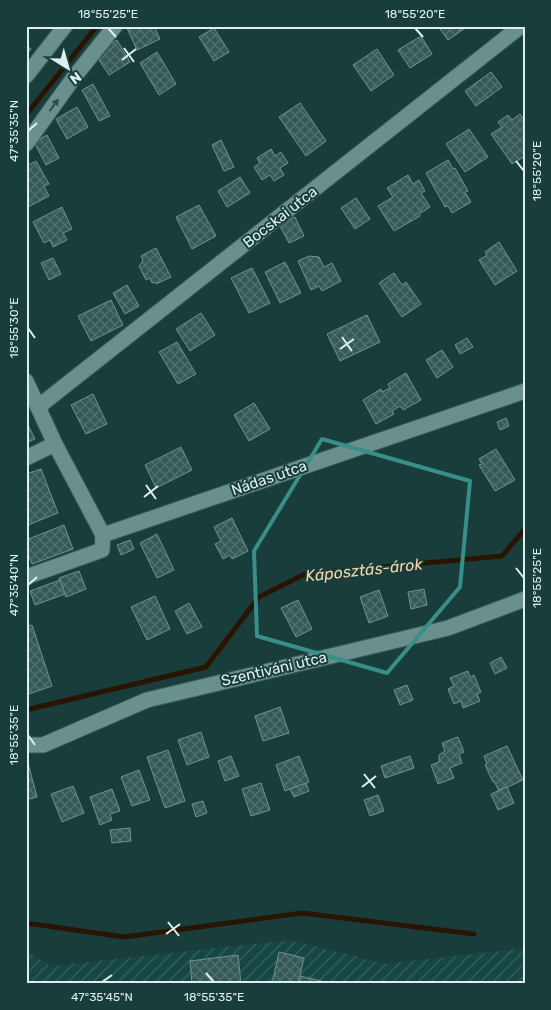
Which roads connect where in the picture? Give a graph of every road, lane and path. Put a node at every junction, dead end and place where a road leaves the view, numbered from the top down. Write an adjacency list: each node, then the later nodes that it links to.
1 (65, 26): 4 (street)
2 (115, 26): 5 (street, one-way to 2)
3 (521, 26): 8 (street, Bocskai utca)
4 (26, 76)
5 (26, 144)
6 (26, 381): 8 (street)
7 (525, 391): 11 (street, Nádas utca)
8 (38, 407): 9 (street)
9 (55, 444): 10 (street); 11 (street)
10 (26, 458)
11 (103, 535): 12 (street)
12 (26, 576)
13 (525, 599): 14 (street, Szentiváni utca)
14 (26, 745)

